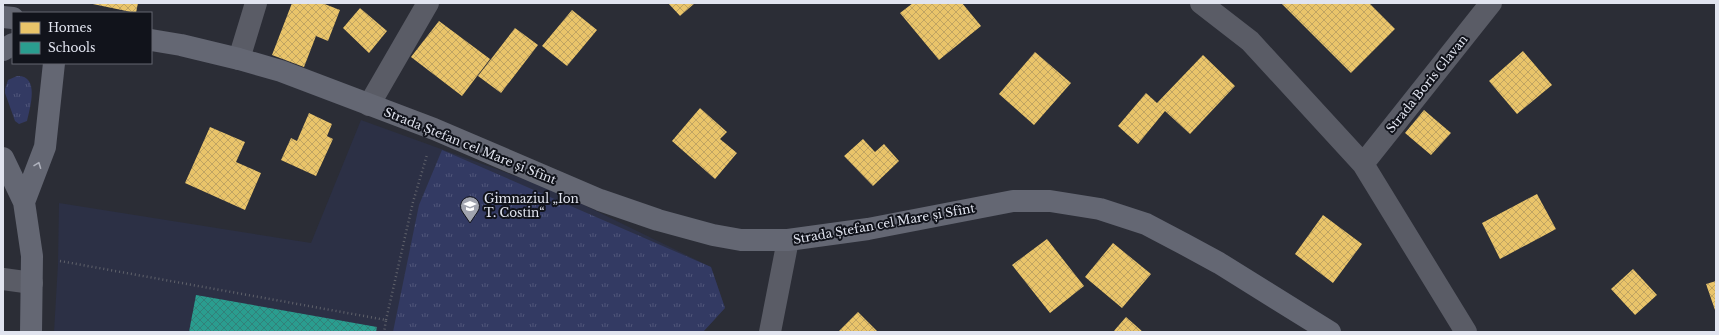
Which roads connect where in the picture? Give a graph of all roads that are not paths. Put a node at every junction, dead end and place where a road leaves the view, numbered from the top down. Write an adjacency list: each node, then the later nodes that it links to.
1 (256, 3): 8 (street)
2 (428, 3): 10 (street)
3 (1200, 3): 12 (street)
4 (1491, 3): 12 (street, Strada Boris Glavan)
5 (152, 40): 8 (street, Strada Ștefan cel Mare și Sfînt)
6 (12, 45): 7 (street)
7 (3, 50)
8 (239, 59): 10 (street, Strada Ștefan cel Mare și Sfînt)
9 (52, 67): 13 (street, one-way to 9)
10 (369, 105): 14 (street, Strada Ștefan cel Mare și Sfînt)
11 (3, 158): 13 (street)
12 (1363, 164): 20 (street)
13 (24, 202): 16 (street)
14 (788, 240): 18 (street); 19 (street, Strada Ștefan cel Mare și Sfînt)
15 (3, 280): 16 (street)
16 (32, 283): 17 (street)
17 (31, 332)
18 (770, 332)
19 (1330, 332)
20 (1466, 332)

